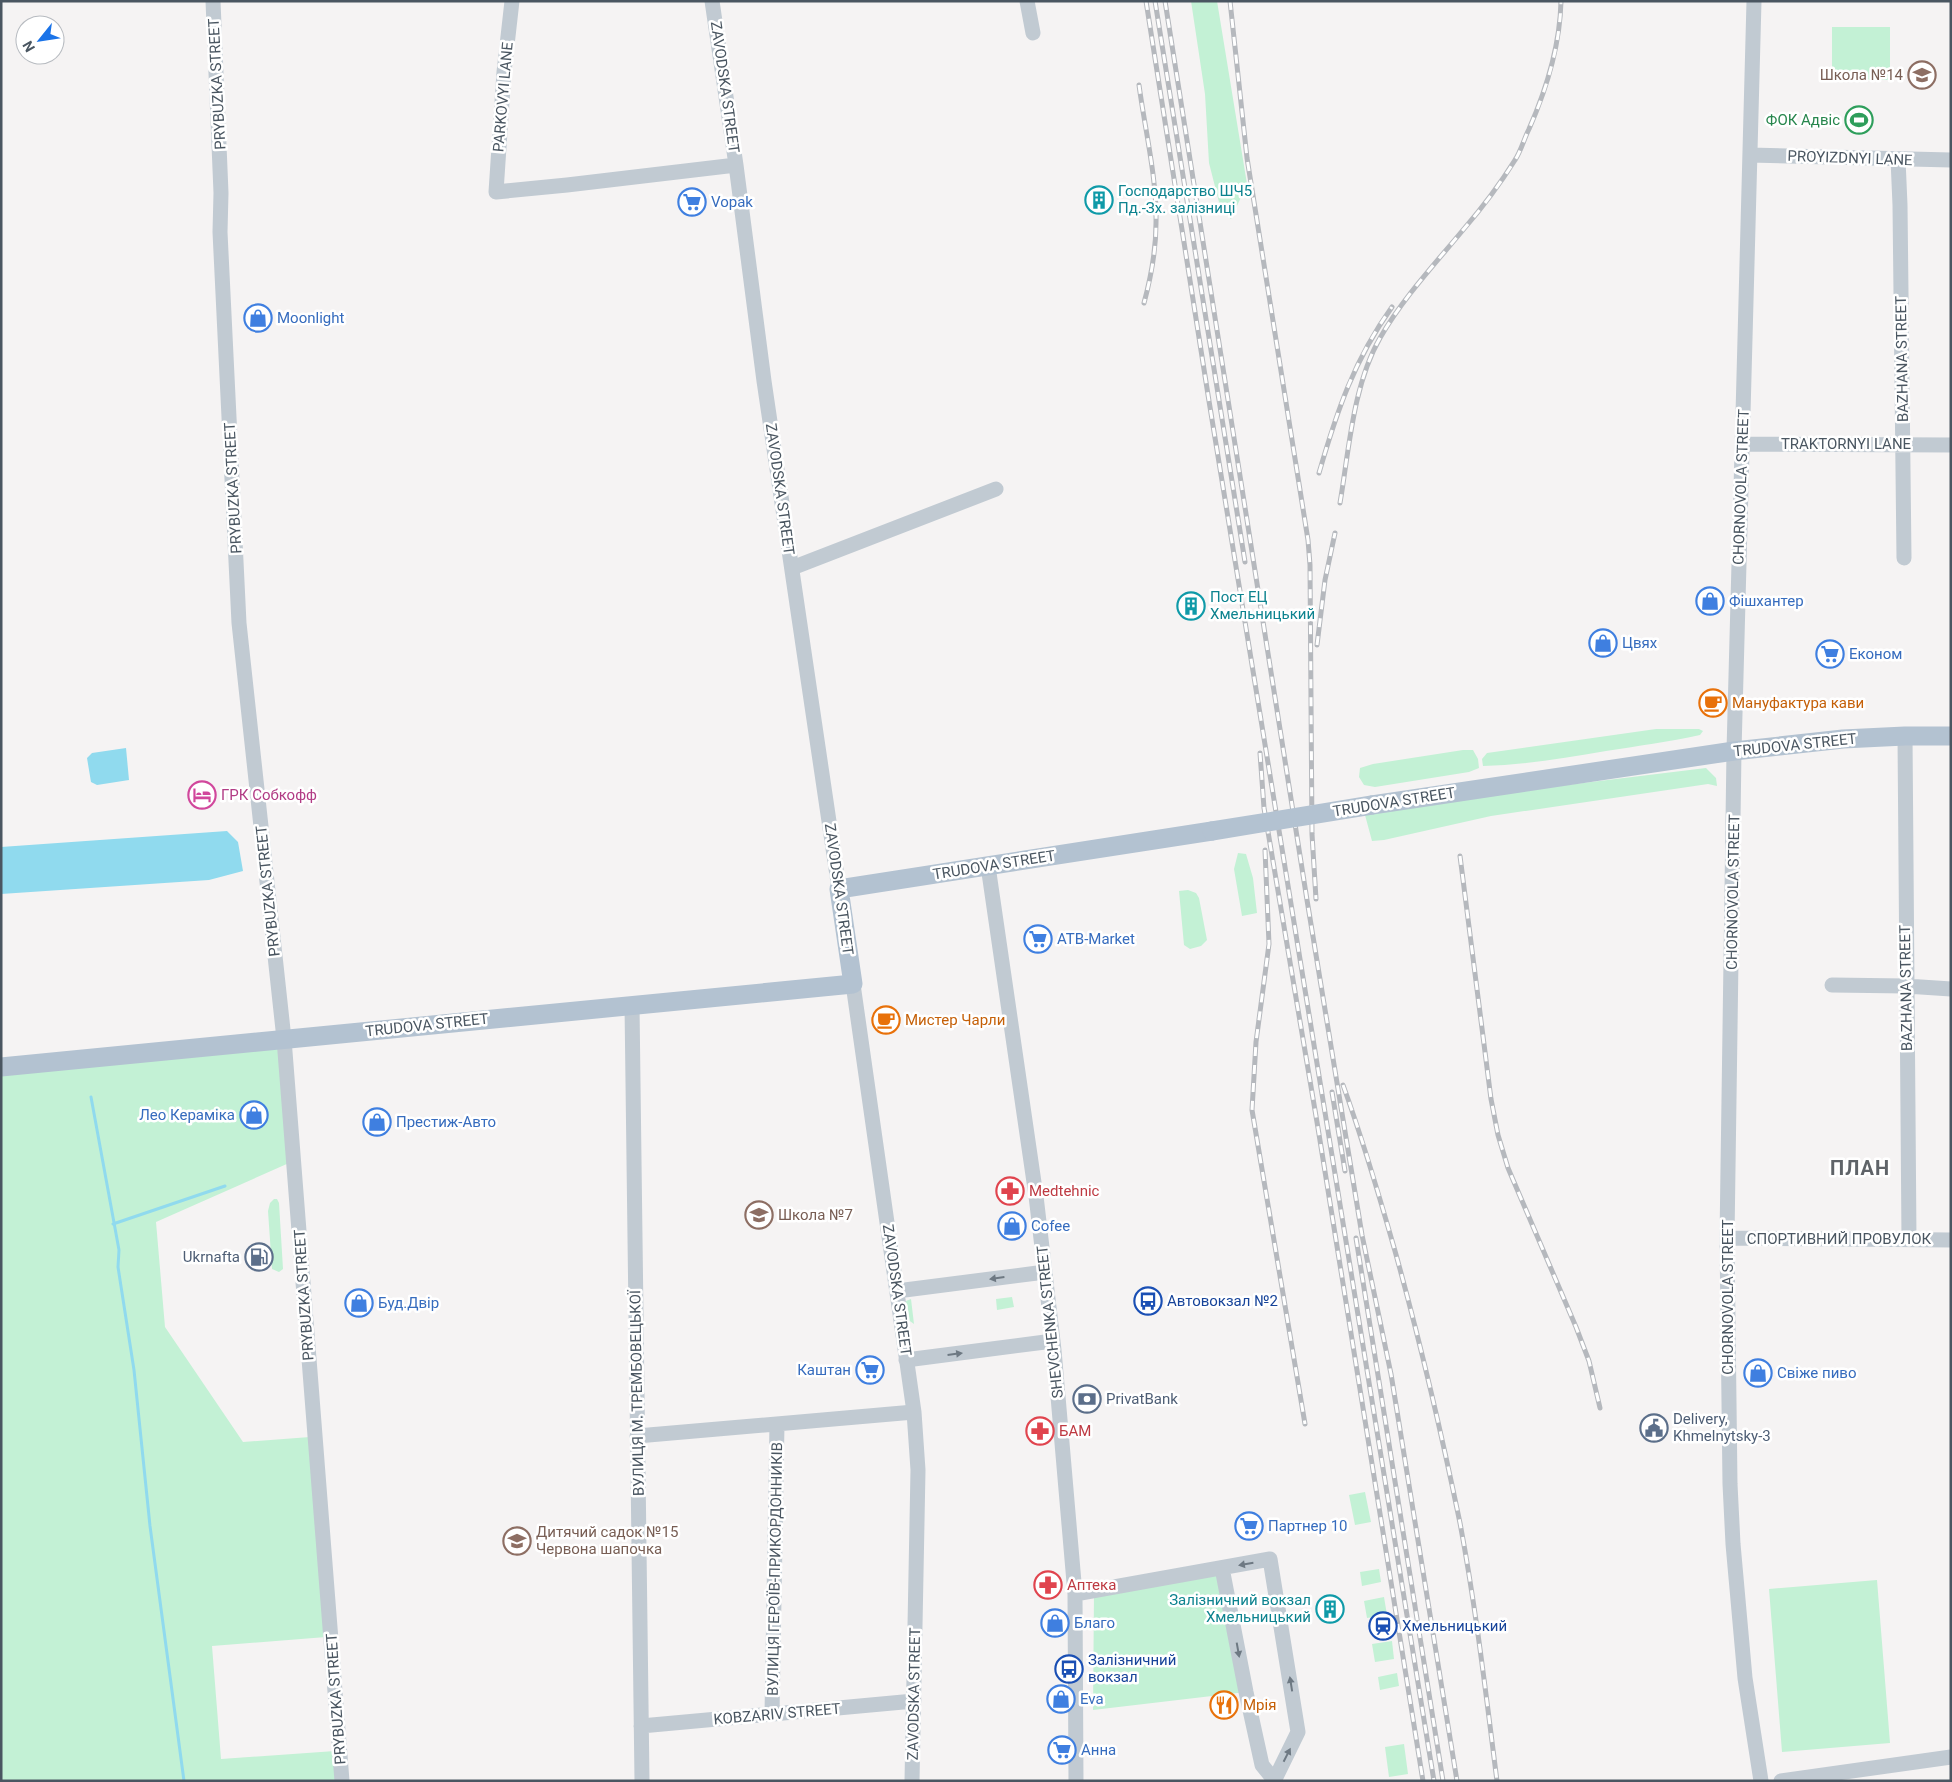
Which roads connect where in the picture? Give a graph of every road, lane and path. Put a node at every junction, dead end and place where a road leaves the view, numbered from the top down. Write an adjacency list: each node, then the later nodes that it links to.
1 (213, 1): 27 (street, PRYBUZKA STREET)
2 (512, 1): 10 (street, PARKOVYI LANE)
3 (712, 1): 10 (street, ZAVODSKA STREET)
4 (1027, 1): 6 (street)
5 (1754, 1): 7 (street, CHORNOVOLA STREET)
6 (1033, 33)
7 (1750, 155): 8 (street, PROYIZDNYI LANE); 11 (street, CHORNOVOLA STREET)
8 (1898, 159): 9 (street, PROYIZDNYI LANE); 12 (street, BAZHANA STREET)
9 (1951, 160)
10 (736, 165): 16 (street, ZAVODSKA STREET)
11 (1742, 444): 12 (street, TRAKTORNYI LANE); 19 (street, CHORNOVOLA STREET)
12 (1903, 444): 13 (street, TRAKTORNYI LANE); 15 (street, BAZHANA STREET)
13 (1951, 445)
14 (996, 489): 16 (street)
15 (1904, 558)
16 (792, 568): 21 (street, ZAVODSKA STREET)
17 (1905, 736): 18 (main road, TRUDOVA STREET); 19 (main road, TRUDOVA STREET); 24 (street, BAZHANA STREET)
18 (1951, 736)
19 (1734, 751): 20 (main road, TRUDOVA STREET, bridge); 29 (street, CHORNOVOLA STREET)
20 (988, 866): 21 (main road, TRUDOVA STREET); 32 (street, SHEVCHENKA STREET)
21 (839, 890): 22 (main road, ZAVODSKA STREET)
22 (853, 984): 26 (main road, TRUDOVA STREET); 33 (street, ZAVODSKA STREET)
23 (1832, 985): 24 (street)
24 (1906, 986): 25 (street); 30 (street, BAZHANA STREET)
25 (1951, 989)
26 (632, 1005): 27 (main road, TRUDOVA STREET); 38 (street, ВУЛИЦЯ М. ТРЕМБОВЕЦЬКОЇ)
27 (284, 1039): 28 (main road, TRUDOVA STREET); 46 (street, PRYBUZKA STREET)
28 (1, 1067)
29 (1727, 1238): 30 (street, СПОРТИВНИЙ ПРОВУЛОК); 50 (street, CHORNOVOLA STREET)
30 (1909, 1239): 31 (street, СПОРТИВНИЙ ПРОВУЛОК)
31 (1951, 1240)
32 (1045, 1272): 33 (street, one-way to 33); 34 (street, SHEVCHENKA STREET)
33 (897, 1291): 35 (street, ZAVODSKA STREET)
34 (1053, 1341): 35 (street, one-way to 34); 40 (street, SHEVCHENKA STREET)
35 (906, 1360): 36 (street, ZAVODSKA STREET)
36 (914, 1412): 37 (street); 41 (street, ZAVODSKA STREET)
37 (778, 1424): 38 (street); 42 (street, ВУЛИЦЯ ГЕРОЇВ-ПРИКОРДОННИКІВ)
38 (637, 1436): 43 (street, ВУЛИЦЯ М. ТРЕМБОВЕЦЬКОЇ)
39 (1222, 1568): 40 (street); 45 (street, one-way to 45); 45 (street, one-way to 39)
40 (1075, 1594): 49 (street, SHEVCHENKA STREET)
41 (914, 1701): 42 (street, KOBZARIV STREET); 48 (street, ZAVODSKA STREET)
42 (772, 1714): 43 (street, KOBZARIV STREET)
43 (641, 1726): 47 (street, ВУЛИЦЯ М. ТРЕМБОВЕЦЬКОЇ)
44 (1951, 1757): 51 (street)
45 (1275, 1780)
46 (342, 1781)
47 (642, 1781)
48 (912, 1781)
49 (1076, 1781)
50 (1761, 1781)
51 (1781, 1781)

